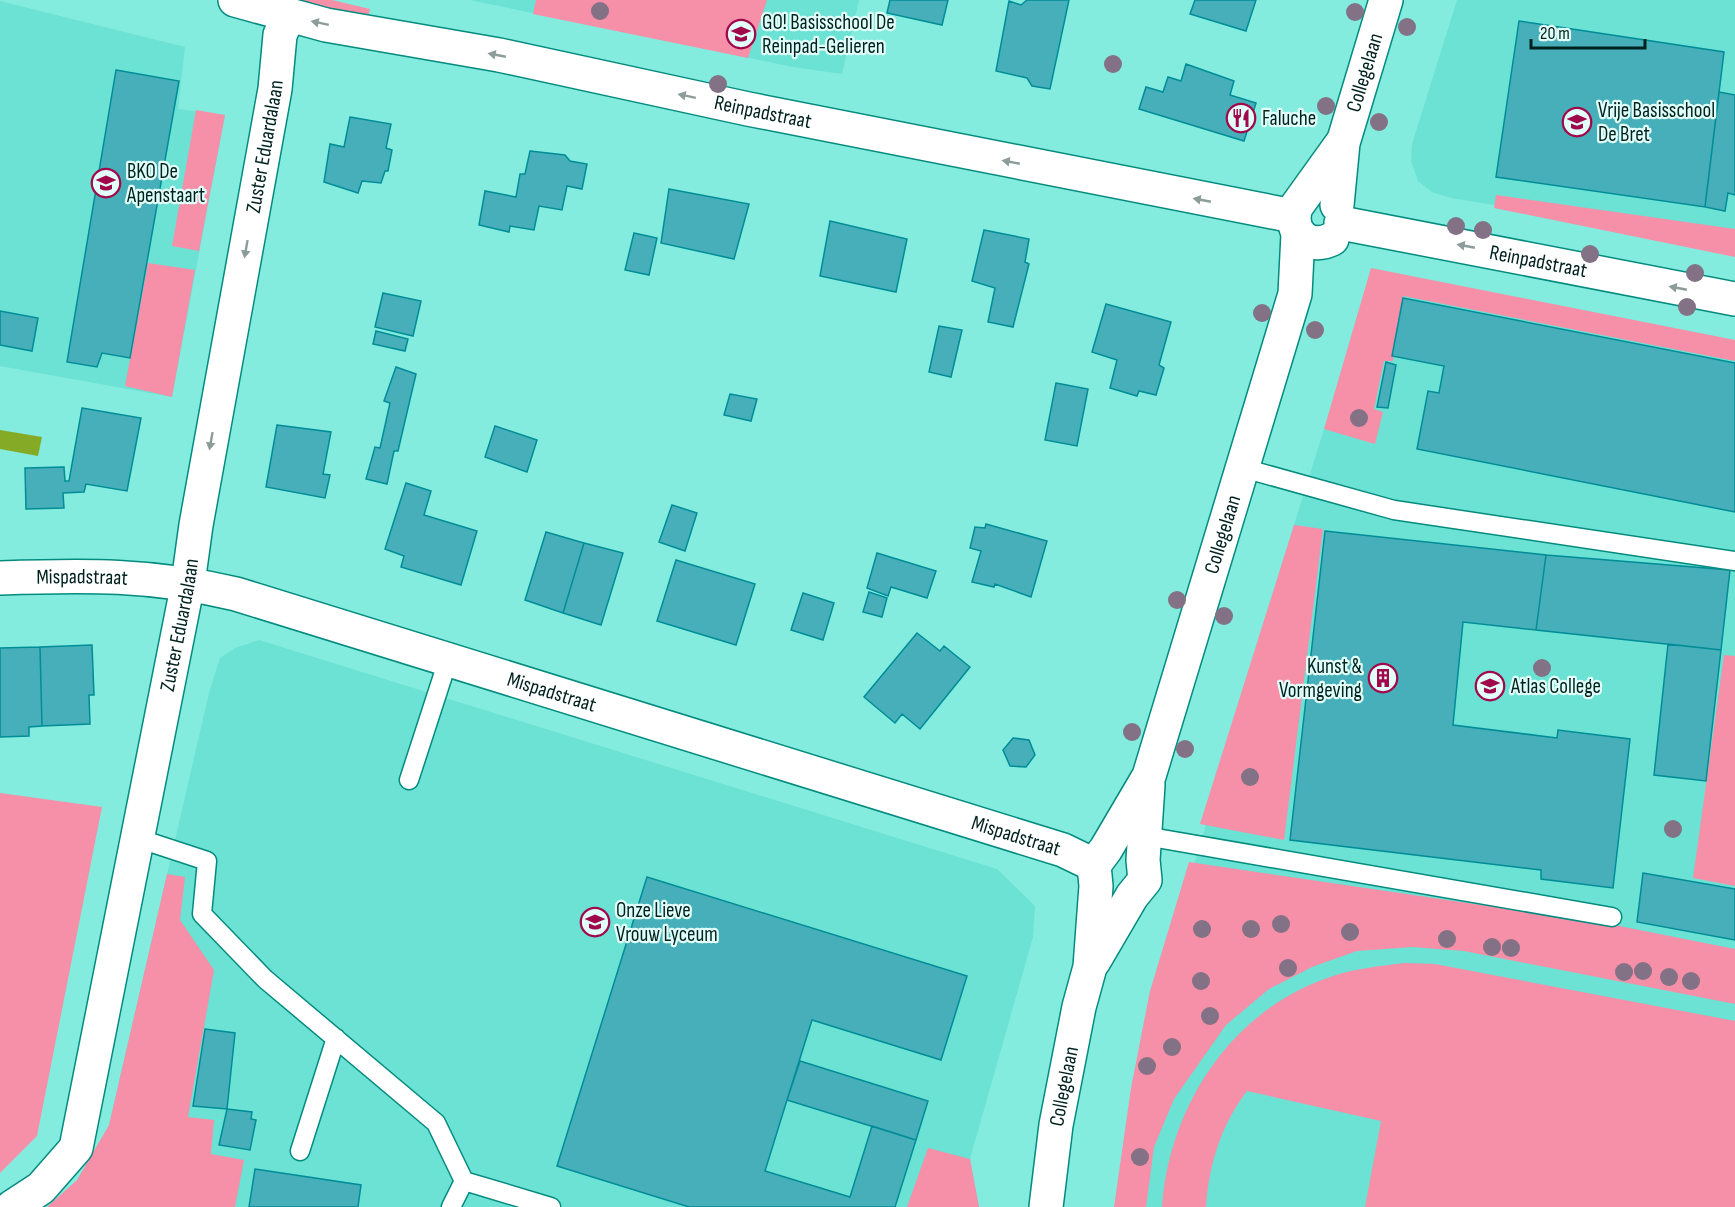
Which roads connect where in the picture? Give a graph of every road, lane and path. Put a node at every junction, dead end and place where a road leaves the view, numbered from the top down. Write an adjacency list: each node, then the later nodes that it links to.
1 (235, 0): 3 (street, Reinpadstraat)
2 (1386, 0): 4 (street, Collegelaan)
3 (288, 16): 5 (street, Reinpadstraat, one-way to 3); 12 (street, Zuster Eduardalaan, one-way to 12)
4 (1343, 143): 5 (street, Collegelaan); 6 (street, Collegelaan)
5 (1298, 217): 6 (street); 6 (street); 7 (street, Collegelaan)
6 (1337, 223): 7 (street, Collegelaan); 8 (street, Reinpadstraat, one-way to 6)
7 (1295, 294): 9 (street, Collegelaan)
8 (1735, 299)
9 (1243, 468): 10 (lane); 14 (street, Collegelaan)
10 (1735, 561)
11 (0, 578): 12 (street, Mispadstraat)
12 (188, 583): 13 (street, Mispadstraat); 16 (street, Zuster Eduardalaan)
13 (448, 660): 15 (lane); 18 (street, Mispadstraat)
14 (1149, 776): 17 (street, Collegelaan); 18 (street, Collegelaan)
15 (409, 780)
16 (137, 838): 22 (lane); 25 (street, Zuster Eduardalaan)
17 (1144, 848): 18 (street); 19 (street, Collegelaan); 20 (lane)
18 (1098, 867): 19 (street); 21 (street, Collegelaan)
19 (1132, 896): 21 (street, Collegelaan)
20 (1612, 917)
21 (1090, 968): 28 (street, Collegelaan)
22 (336, 1038): 23 (lane); 24 (lane)
23 (300, 1151)
24 (464, 1181): 26 (lane); 27 (lane)
25 (12, 1207)
26 (451, 1207)
27 (551, 1207)
28 (1046, 1207)

